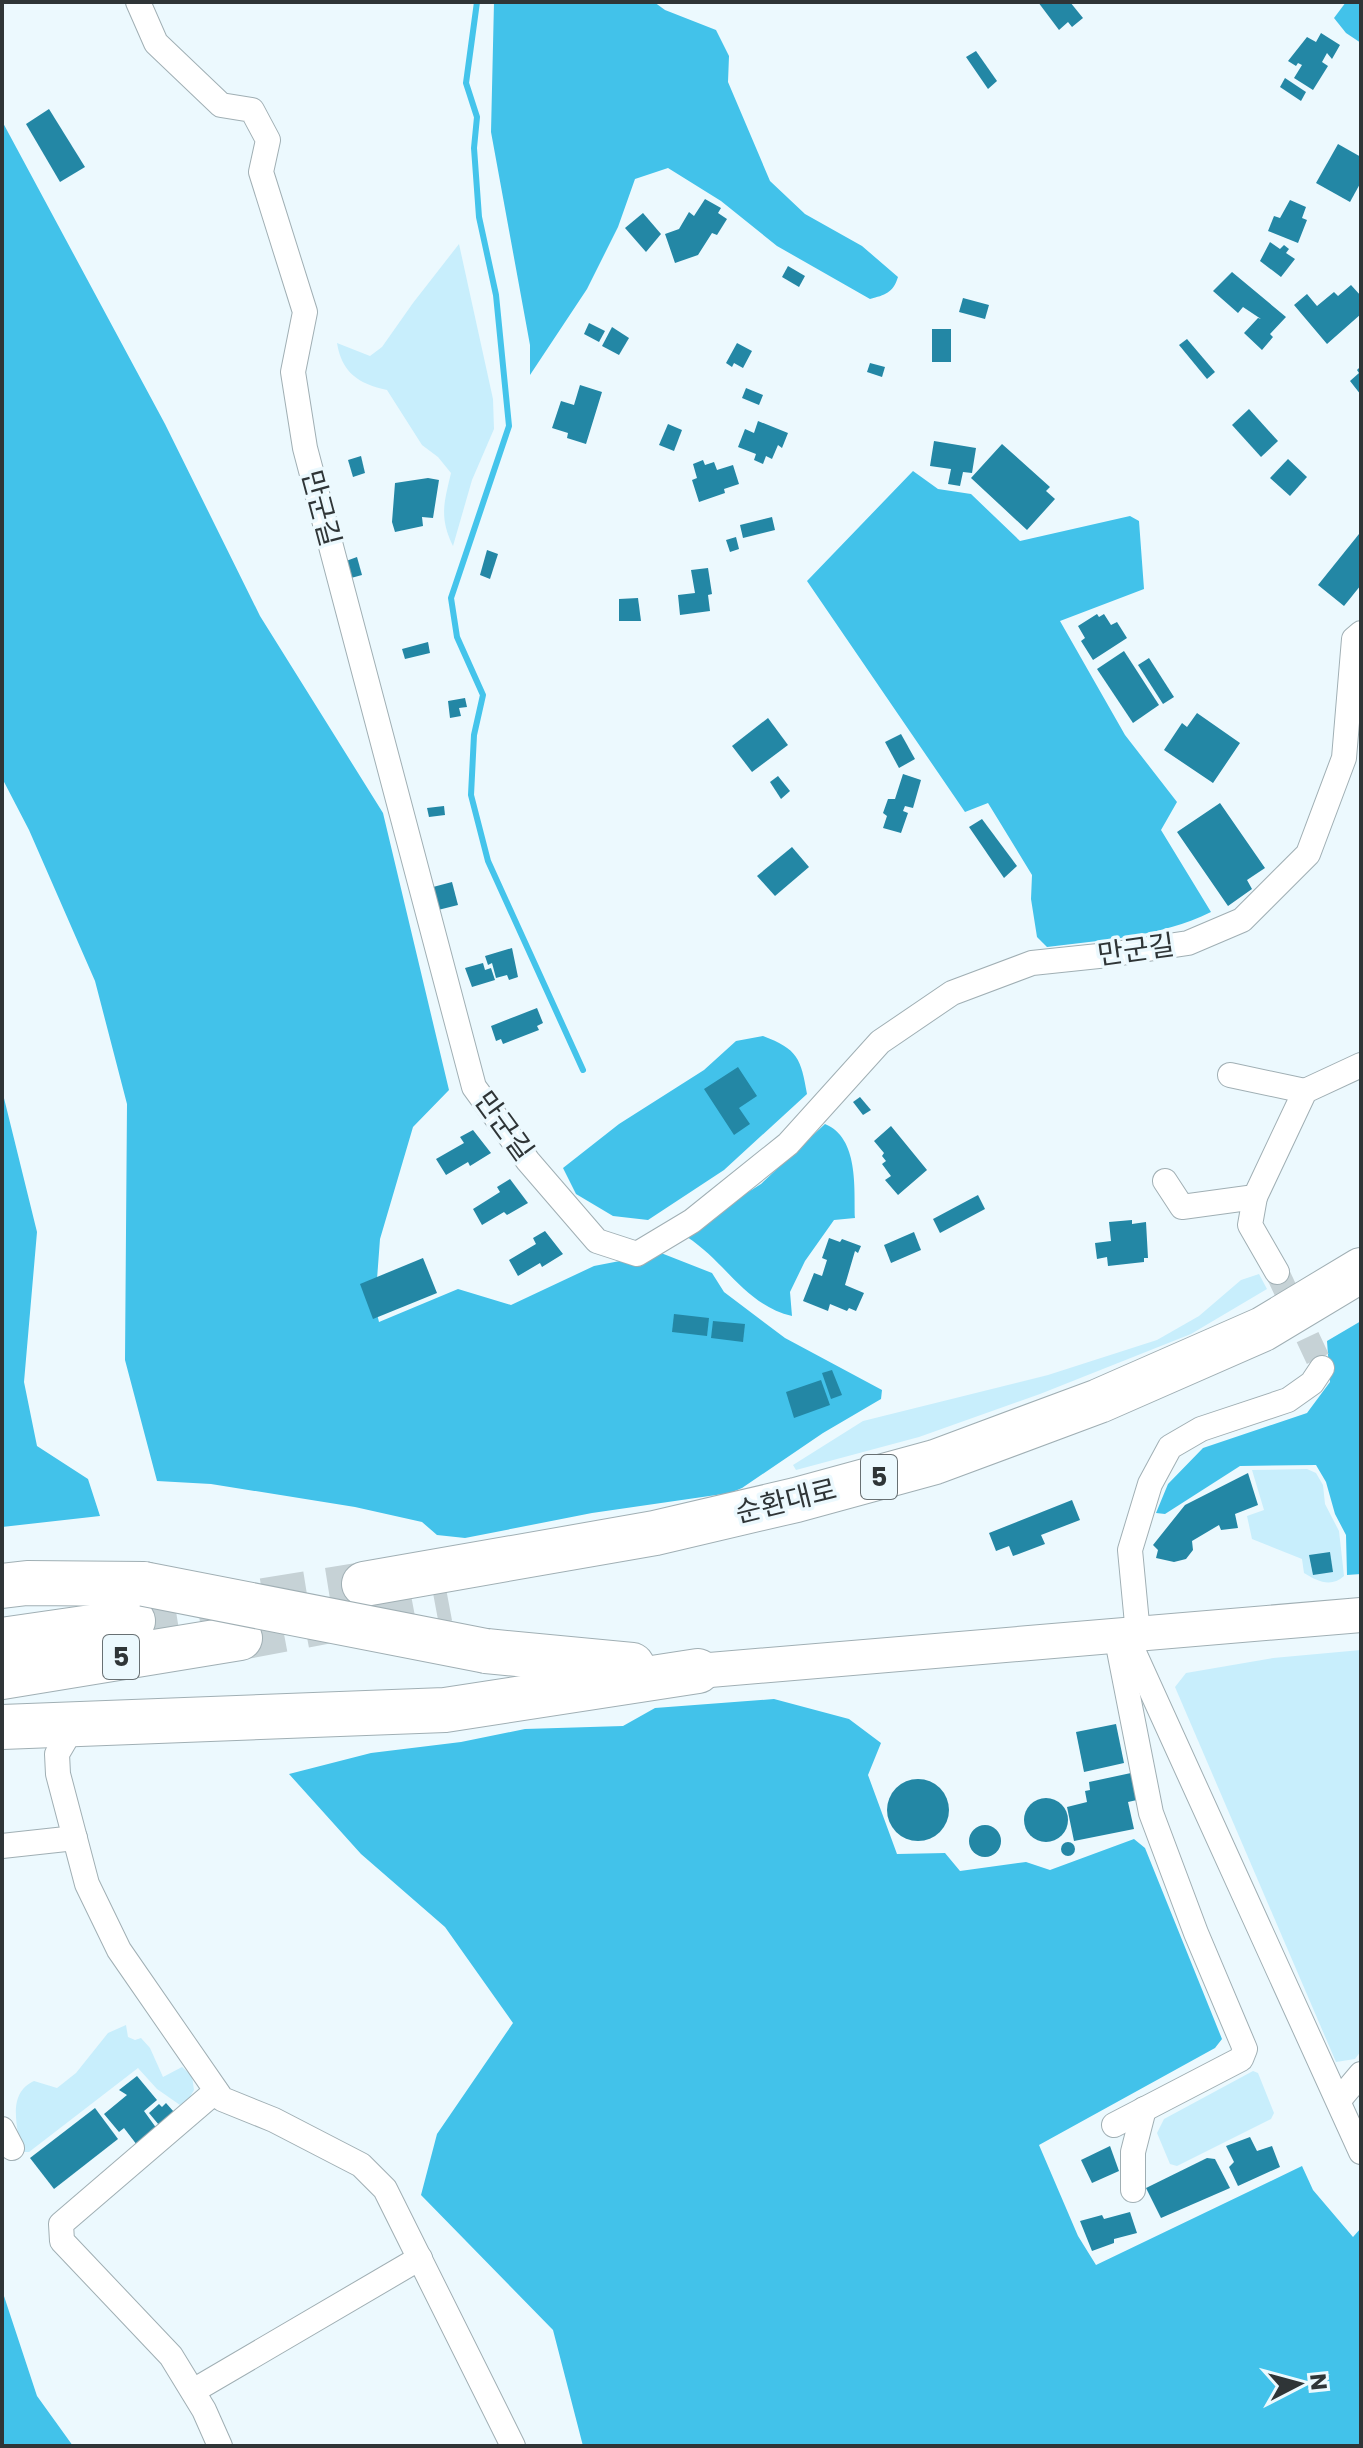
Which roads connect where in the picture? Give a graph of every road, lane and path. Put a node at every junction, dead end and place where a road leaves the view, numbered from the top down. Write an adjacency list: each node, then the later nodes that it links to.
1 (138, 2): 2 (street, 만군길)
2 (1361, 633)
3 (1361, 1065): 5 (street)
4 (1230, 1075): 5 (street)
5 (1305, 1091): 7 (street)
6 (1165, 1181): 7 (street)
7 (1255, 1197): 9 (street)
8 (1361, 1270): 12 (highway, 순환대로 / 5)
9 (1277, 1272)
10 (1361, 1304): 14 (highway, 순환대로 / 5)
11 (1322, 1368): 17 (street)
12 (364, 1584)
13 (2, 1586): 15 (highway)
14 (448, 1599)
15 (139, 1603): 19 (highway, 5); 20 (highway, bridge)
16 (1361, 1615): 17 (street)
17 (1127, 1634): 20 (street); 28 (street); 29 (street)
18 (240, 1638): 21 (highway, 5)
19 (2, 1640)
20 (698, 1671): 22 (highway)
21 (2, 1677)
22 (74, 1725): 23 (highway); 24 (street)
23 (2, 1727)
24 (75, 1838): 25 (street); 27 (street)
25 (2, 1846)
26 (1361, 2074): 28 (street)
27 (216, 2091): 33 (street); 34 (street)
28 (1339, 2100): 31 (street)
29 (1144, 2109): 30 (street); 32 (street)
30 (1114, 2125)
31 (1361, 2152)
32 (1133, 2190)
33 (420, 2258): 34 (street); 36 (street)
34 (193, 2391): 35 (street)
35 (220, 2446)
36 (513, 2446)

